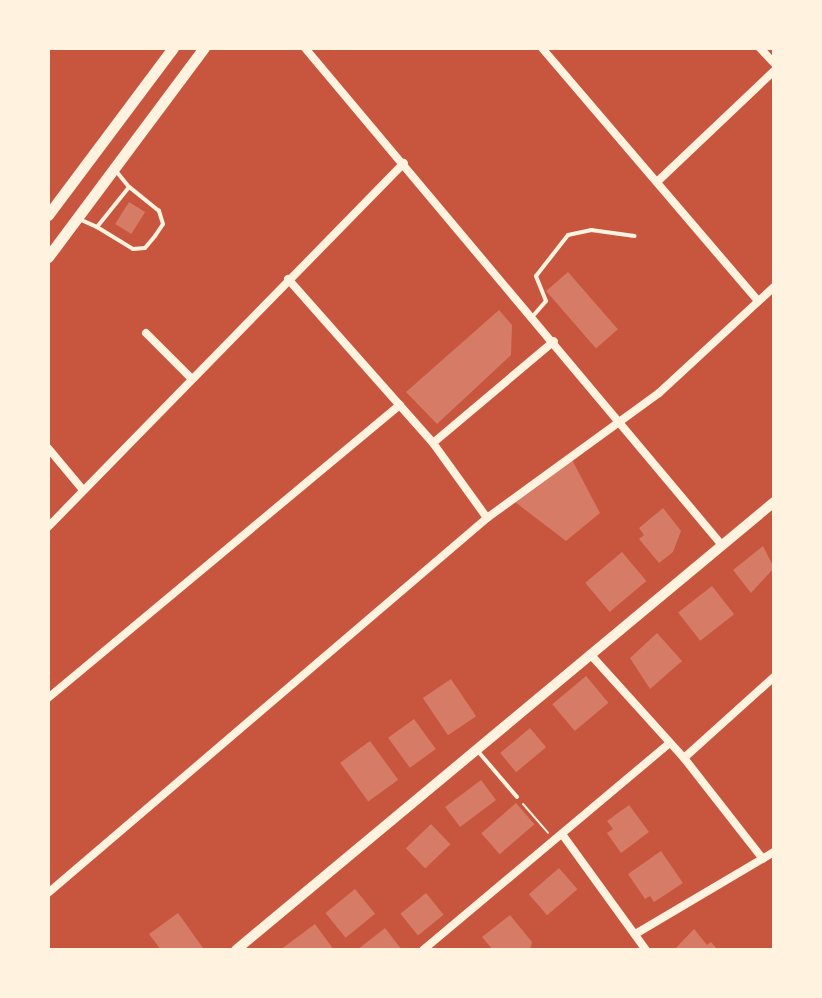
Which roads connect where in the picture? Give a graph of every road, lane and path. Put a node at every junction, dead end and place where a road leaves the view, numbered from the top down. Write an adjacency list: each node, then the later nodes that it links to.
1 (173, 48): 12 (main road)
2 (204, 48): 9 (main road)
3 (305, 48): 8 (street)
4 (542, 48): 10 (street)
5 (760, 48): 6 (street)
6 (774, 63)
7 (774, 71): 10 (street)
8 (404, 163): 17 (street); 20 (street)
9 (116, 171): 11 (lane); 13 (main road)
10 (658, 181): 19 (street)
11 (129, 187): 14 (lane); 14 (lane)
12 (48, 215)
13 (79, 219): 14 (lane); 16 (main road)
14 (97, 227)
15 (635, 236): 20 (lane)
16 (48, 257)
17 (288, 279): 23 (street); 24 (street)
18 (774, 287): 19 (street)
19 (758, 301): 25 (street)
20 (533, 316): 22 (street)
21 (146, 333): 23 (street)
22 (554, 341): 25 (street); 26 (street)
23 (190, 377): 28 (street)
24 (400, 405): 26 (street); 35 (street)
25 (617, 420): 30 (street); 32 (street)
26 (433, 443): 30 (street)
27 (48, 448): 28 (street)
28 (83, 490): 31 (street)
29 (774, 502): 32 (street)
30 (487, 518): 43 (street)
31 (48, 527)
32 (721, 544): 33 (street)
33 (590, 654): 36 (street); 37 (street)
34 (774, 677): 38 (street)
35 (48, 698)
36 (670, 743): 38 (street); 40 (street)
37 (475, 747): 39 (lane); 45 (street)
38 (684, 758): 42 (street)
39 (517, 797): 40 (path)
40 (558, 837): 44 (street); 46 (street)
41 (774, 852): 42 (street)
42 (763, 859): 44 (street)
43 (48, 893)
44 (637, 933): 47 (street)
45 (236, 950)
46 (423, 950)
47 (646, 950)

